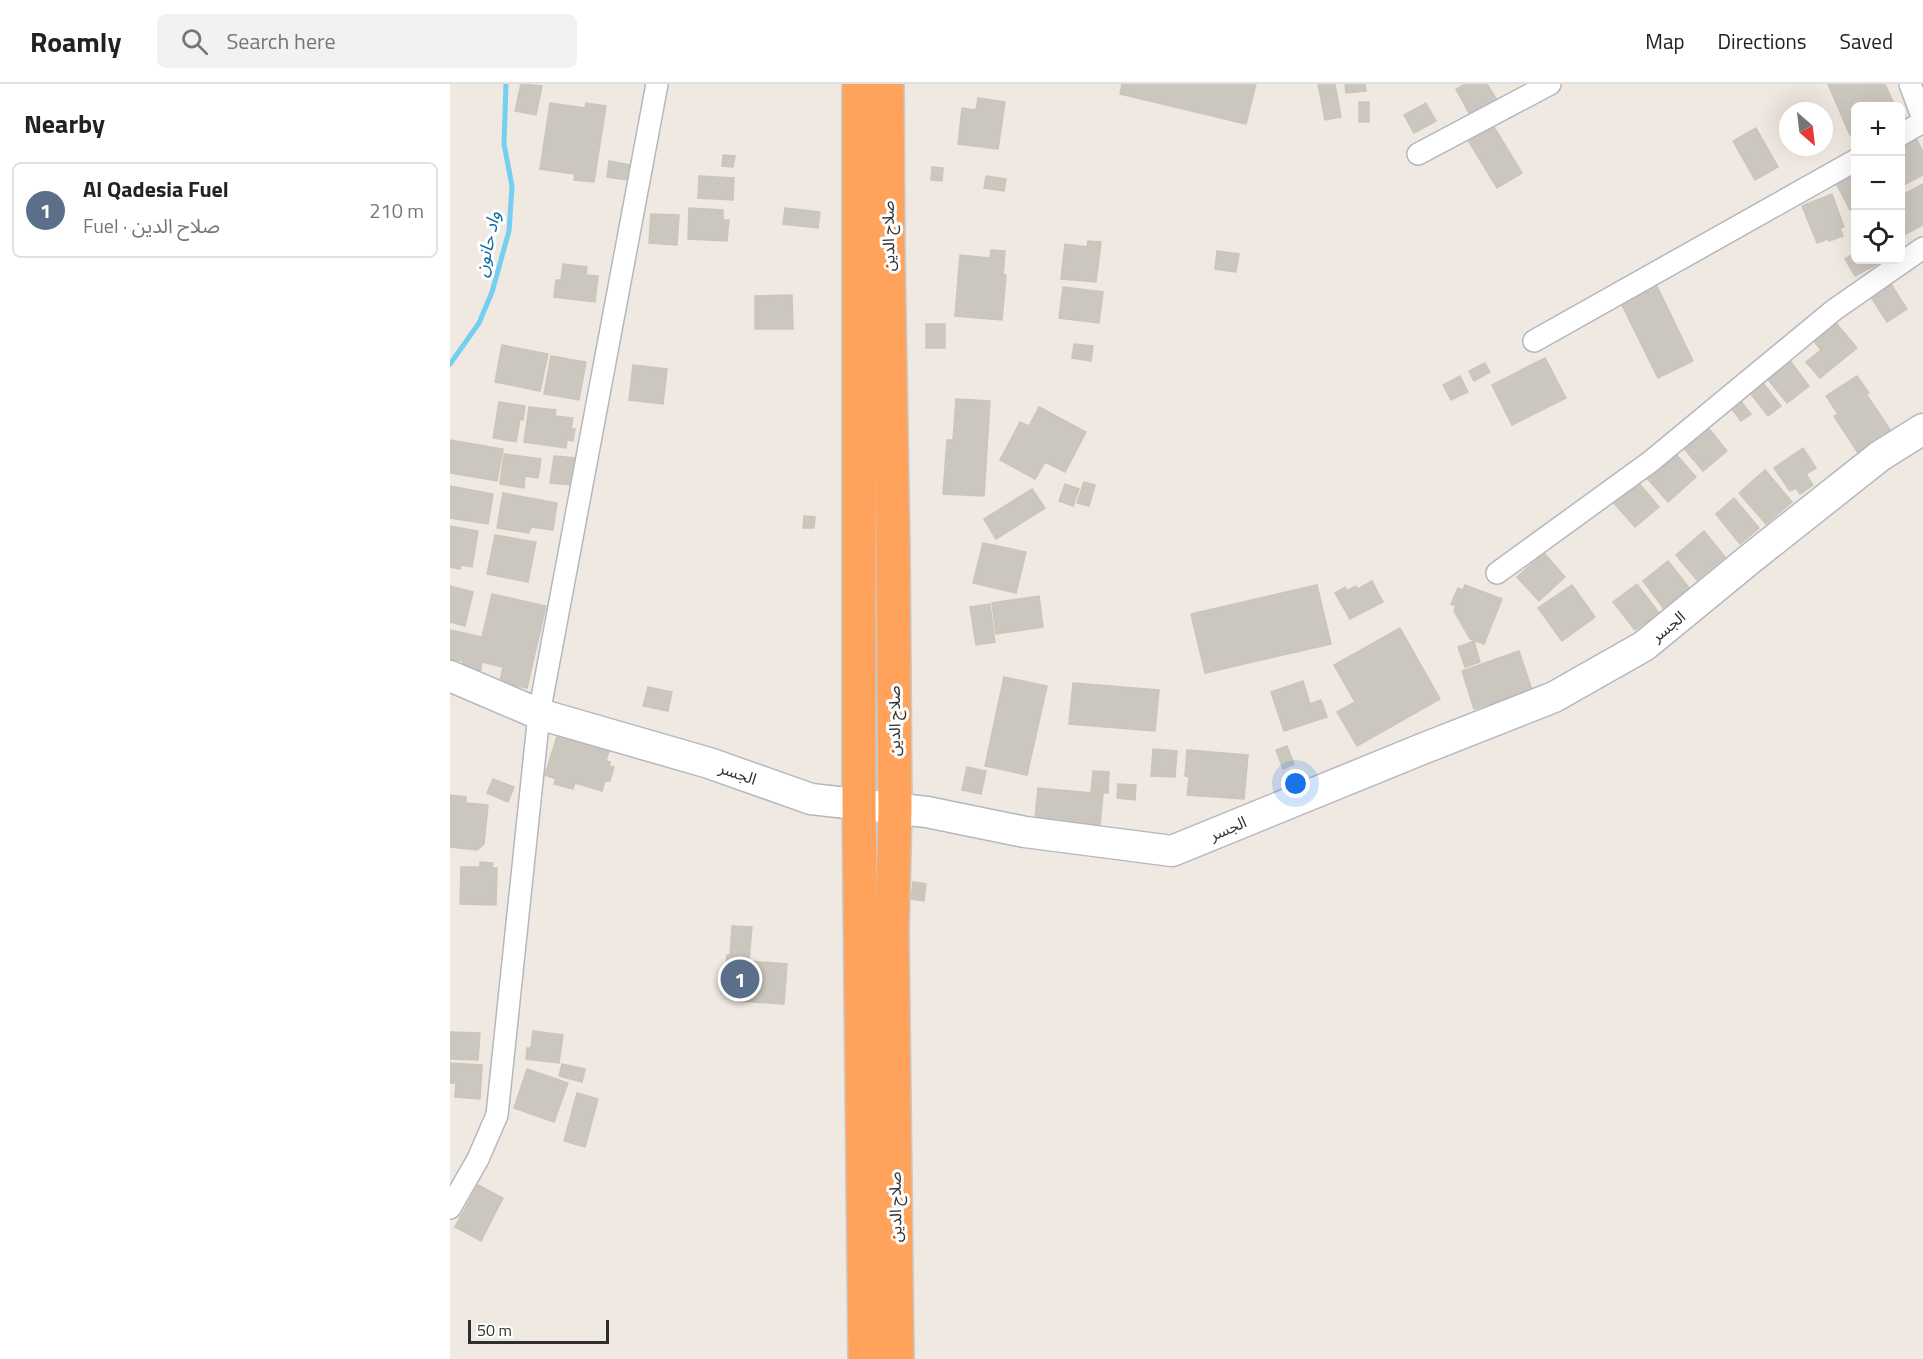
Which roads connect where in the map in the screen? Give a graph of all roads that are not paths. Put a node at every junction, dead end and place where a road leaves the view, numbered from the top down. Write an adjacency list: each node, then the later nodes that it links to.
1 (657, 84): 15 (street)
2 (859, 84): 16 (highway, صلاح الدين)
3 (887, 84): 17 (highway, صلاح الدين)
4 (1551, 84): 8 (street)
5 (1910, 84): 6 (street)
6 (1923, 121): 7 (street)
7 (1905, 132)
8 (1418, 154)
9 (1851, 163): 11 (street)
10 (1923, 248): 13 (street)
11 (1534, 341)
12 (1923, 429): 17 (street, الجسر)
13 (1497, 573)
14 (450, 676): 15 (street, الجسر)
15 (539, 714): 16 (street, الجسر); 18 (street)
16 (860, 805): 17 (street, الجسر); 19 (highway, صلاح الدين)
17 (895, 809): 20 (highway, صلاح الدين)
18 (450, 1208)
19 (865, 1359)
20 (897, 1359)

